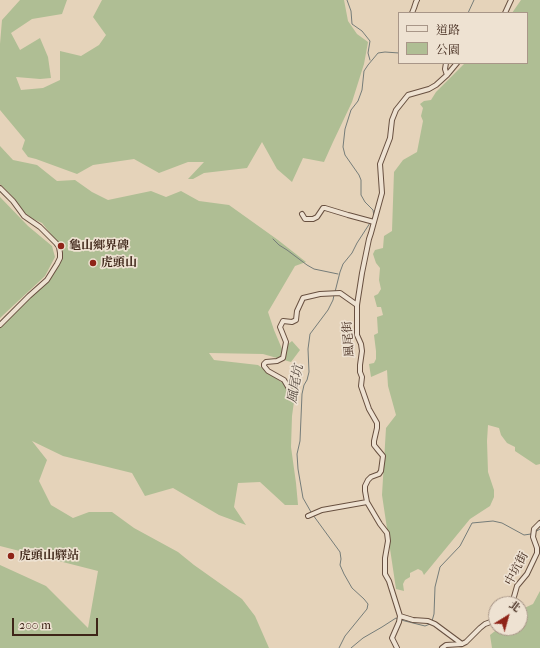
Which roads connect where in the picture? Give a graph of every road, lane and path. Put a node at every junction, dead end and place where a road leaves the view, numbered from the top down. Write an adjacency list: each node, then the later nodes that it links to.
1 (417, 0): 3 (street)
2 (510, 0): 4 (street)
3 (412, 12)
4 (505, 12)
5 (446, 64): 7 (street)
6 (457, 64): 7 (street, 風尾街)
7 (447, 75): 10 (street, 風尾街)
8 (0, 188): 12 (street)
9 (302, 214): 10 (street)
10 (372, 222): 11 (street, 風尾街)
11 (357, 305): 13 (street); 14 (street, 風尾街)
12 (0, 325)
13 (291, 392)
14 (367, 502): 15 (street); 18 (street)
15 (308, 516)
16 (540, 523): 17 (street, 中坑街)
17 (514, 596)
18 (400, 616): 20 (street); 21 (street)
19 (488, 623): 20 (street)
20 (462, 644): 22 (street)
21 (397, 648)
22 (442, 648)

